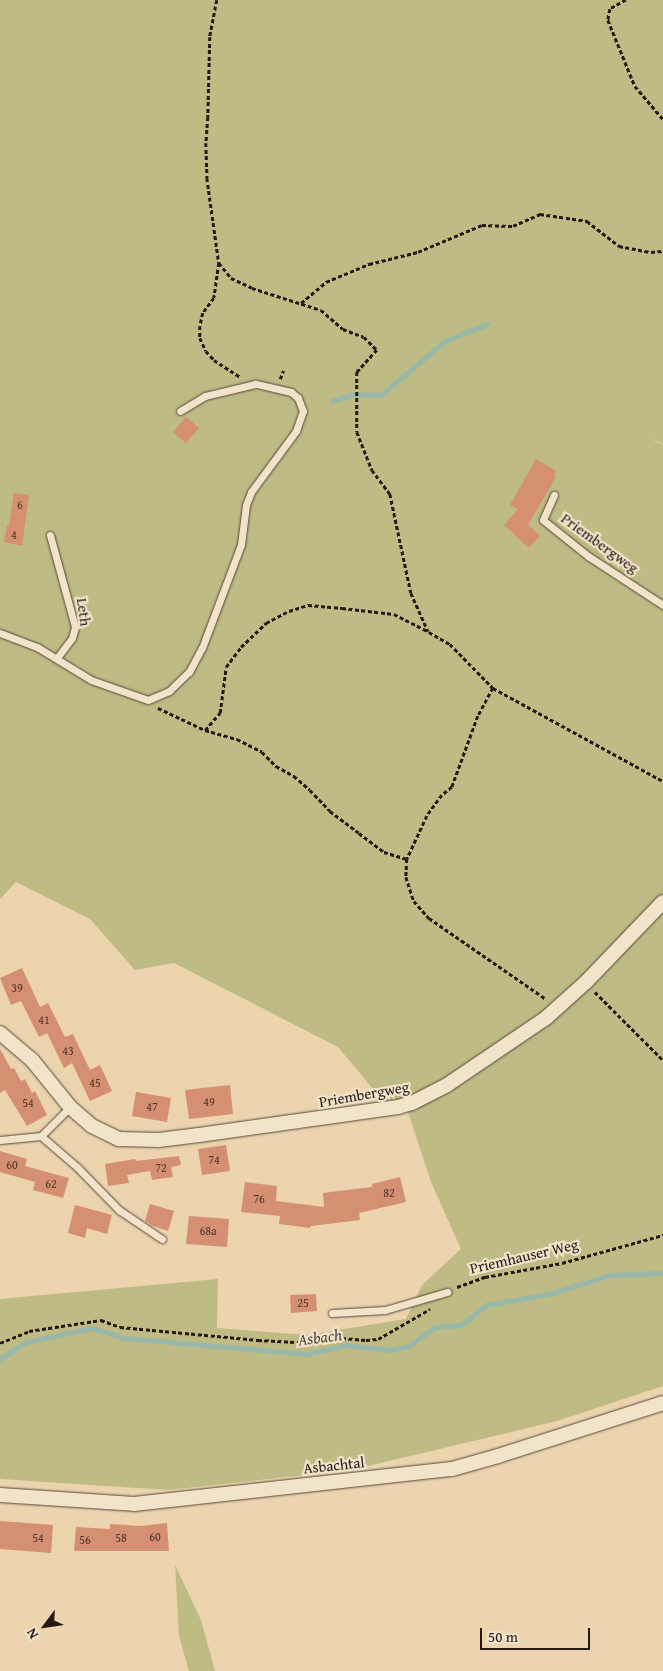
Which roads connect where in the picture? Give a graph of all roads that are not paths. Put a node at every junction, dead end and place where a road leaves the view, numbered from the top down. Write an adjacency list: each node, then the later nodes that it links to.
1 (180, 410): 6 (lane)
2 (554, 495): 4 (lane, Priembergweg)
3 (50, 535): 6 (lane, Leth)
4 (663, 604)
5 (0, 632): 6 (lane)
6 (57, 658)
7 (663, 902): 9 (street, Priembergweg)
8 (0, 1033): 9 (street, Priembergweg)
9 (70, 1107): 10 (lane)
10 (41, 1136): 11 (lane); 12 (lane)
11 (0, 1140)
12 (162, 1239)
13 (447, 1292): 14 (lane)
14 (332, 1313)
15 (663, 1402): 16 (street, Asbachtal)
16 (0, 1495)

